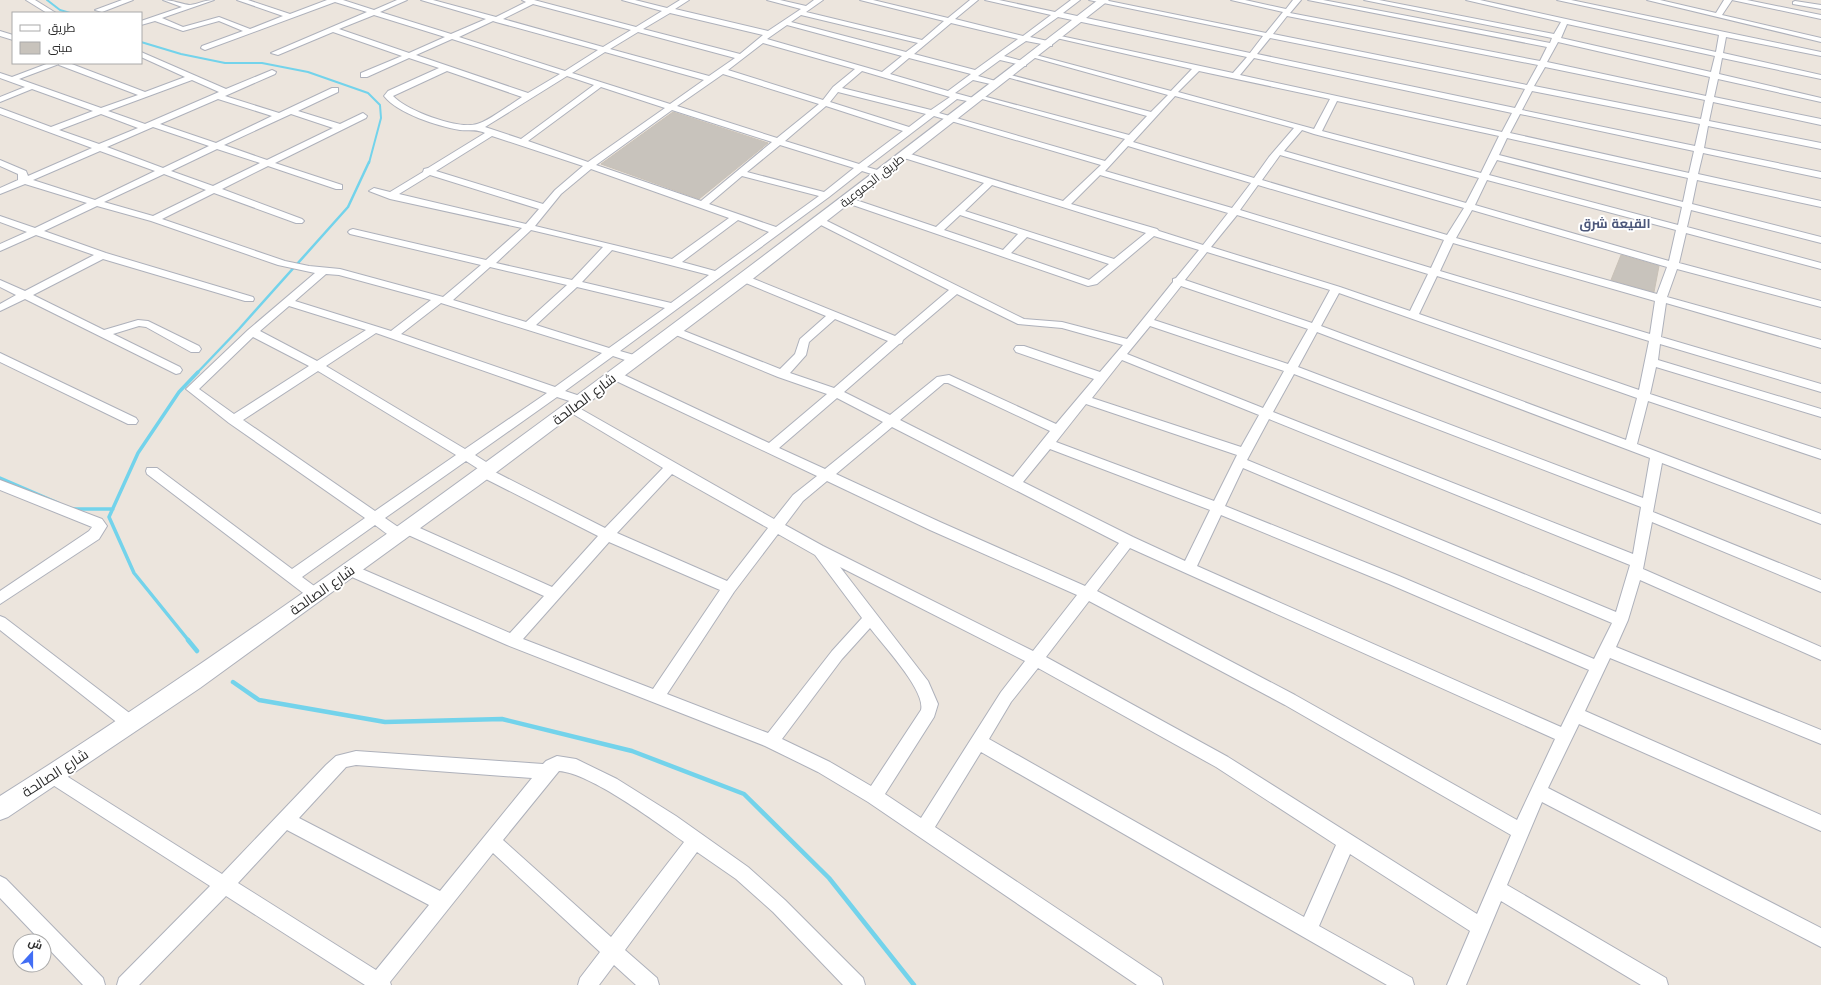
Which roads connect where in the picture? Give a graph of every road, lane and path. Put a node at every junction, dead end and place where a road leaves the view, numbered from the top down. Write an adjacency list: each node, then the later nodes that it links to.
1 (30, 0): 39 (street)
2 (129, 0): 36 (street)
3 (167, 0): 33 (street)
4 (210, 0): 33 (street)
5 (241, 0): 45 (street)
6 (333, 0): 45 (street)
7 (336, 0): 40 (street)
8 (403, 0): 40 (street)
9 (424, 0): 48 (street)
10 (626, 0): 38 (street)
11 (685, 0): 38 (street)
12 (771, 0): 37 (street)
13 (819, 0): 37 (street)
14 (864, 0): 50 (street)
15 (974, 0): 50 (street)
16 (989, 0): 42 (street)
17 (1076, 0): 42 (street)
18 (1235, 0): 41 (street)
19 (1295, 0): 41 (street)
20 (1312, 0): 54 (street)
21 (1368, 0): 31 (street)
22 (1470, 0): 51 (street)
23 (1561, 0): 34 (street)
24 (1605, 0): 34 (street)
25 (1651, 0): 44 (street)
26 (1728, 0): 44 (street)
27 (1736, 0): 28 (street)
28 (1740, 0): 46 (street)
29 (529, 1): 48 (street); 56 (street)
30 (1100, 1): 49 (main road, طريق الجموعية); 62 (street)
31 (1384, 1): 43 (street)
32 (1784, 1): 35 (street)
33 (189, 7): 47 (street)
34 (1599, 7): 61 (street)
35 (1821, 7)
36 (99, 10)
37 (803, 10): 53 (street); 70 (street)
38 (667, 11): 56 (street); 60 (street)
39 (50, 12)
40 (374, 12): 55 (street); 63 (street)
41 (1286, 12): 62 (street); 85 (street)
42 (1056, 15): 49 (street); 65 (street)
43 (1447, 15): 54 (street); 68 (street)
44 (1718, 15): 69 (street)
45 (290, 16): 58 (street)
46 (1821, 17)
47 (155, 18): 52 (street); 58 (street)
48 (495, 20): 63 (street); 72 (street)
49 (1079, 20): 67 (main road, طريق الجموعية); 78 (street)
50 (948, 21): 65 (street); 70 (street)
51 (1566, 21): 68 (street); 75 (street)
52 (142, 23)
53 (786, 23): 60 (street); 77 (street)
54 (1442, 25): 68 (street)
55 (332, 29): 73 (street); 79 (street)
56 (635, 30): 72 (street); 80 (street)
57 (12, 31): 59 (street)
58 (249, 31): 71 (street)
59 (1, 34): 64 (street)
60 (769, 34): 66 (street)
61 (1723, 34): 75 (street); 76 (street)
62 (1267, 35): 78 (street); 105 (street)
63 (452, 37): 79 (street); 91 (street)
64 (12, 38)
65 (1024, 38): 67 (street); 81 (street)
66 (761, 40): 80 (street); 87 (street)
67 (1052, 40): 82 (main road, طريق الجموعية); 88 (street)
68 (1556, 40): 85 (street); 96 (street)
69 (1821, 40)
70 (923, 42): 77 (street)
71 (205, 48)
72 (605, 49): 91 (street); 100 (street)
73 (275, 53)
74 (142, 54): 97 (street)
75 (1719, 54): 96 (street); 99 (street)
76 (1821, 54)
77 (908, 55): 94 (street); 95 (street)
78 (1251, 55): 98 (street); 122 (street)
79 (411, 56): 86 (street); 93 (street)
80 (741, 57): 89 (street)
81 (998, 57): 82 (street); 95 (street)
82 (1027, 60): 102 (main road, طريق الجموعية); 110 (street)
83 (53, 64): 101 (street)
84 (65, 64): 111 (street)
85 (1543, 64): 105 (street); 115 (street)
86 (447, 68): 112 (street); 133 (street)
87 (861, 68): 94 (street); 106 (street)
88 (1196, 69): 98 (street); 110 (street)
89 (722, 70): 100 (street); 118 (street)
90 (272, 72): 108 (street)
91 (564, 74): 103 (street); 112 (street)
92 (0, 75): 101 (street)
93 (364, 75)
94 (884, 75): 109 (street)
95 (973, 75): 102 (street); 109 (street)
96 (1715, 76): 115 (street); 117 (street)
97 (192, 77): 108 (street); 111 (street)
98 (1234, 77): 114 (street)
99 (1821, 77)
100 (709, 79): 119 (street)
101 (13, 80): 104 (street)
102 (1001, 80): 113 (main road, طريق الجموعية); 125 (street)
103 (600, 84): 119 (street); 142 (street)
104 (31, 87): 116 (street); 123 (street)
105 (1531, 87): 122 (street); 129 (street)
106 (836, 89): 118 (street); 124 (street)
107 (334, 90): 121 (street)
108 (221, 94): 126 (street); 131 (street)
109 (953, 94): 113 (street); 124 (street)
110 (1173, 94): 125 (street); 134 (street)
111 (146, 95): 123 (street)
112 (527, 96): 133 (street)
113 (976, 99): 128 (main road, طريق الجموعية); 140 (street)
114 (1334, 99): 138 (street); 139 (street)
115 (1711, 99): 129 (street); 130 (street)
116 (0, 100)
117 (1821, 100)
118 (825, 103): 136 (street); 141 (street)
119 (671, 106): 141 (street); 153 (street)
120 (0, 111): 135 (street)
121 (290, 111): 126 (street); 132 (street)
122 (1517, 111): 139 (street); 146 (street)
123 (98, 112): 131 (street); 135 (street)
124 (931, 113): 128 (street); 136 (street)
125 (1153, 115): 140 (street)
126 (279, 116): 143 (street)
127 (363, 116): 132 (street)
128 (950, 119): 148 (main road, طريق الجموعية); 152 (street)
129 (1705, 122): 144 (street); 146 (street)
130 (1821, 122)
131 (148, 126): 143 (street); 145 (street)
132 (340, 127): 150 (street)
133 (479, 127): 137 (street)
134 (1300, 127): 138 (street); 147 (street)
135 (51, 130): 145 (street)
136 (909, 130): 154 (street)
137 (490, 132): 142 (street); 156 (street)
138 (1317, 132): 161 (street)
139 (1504, 136): 149 (street); 162 (street)
140 (1129, 140): 152 (street); 165 (street)
141 (780, 141): 154 (street); 158 (street)
142 (522, 142): 153 (street)
143 (216, 146): 150 (street); 155 (street)
144 (1821, 146)
145 (98, 147): 155 (street); 163 (street)
146 (1700, 148): 160 (street); 162 (street)
147 (1278, 152): 165 (street); 178 (street)
148 (904, 155): 159 (main road, طريق الجموعية); 164 (street)
149 (1493, 156): 161 (street); 177 (street)
150 (268, 162): 166 (street); 167 (street)
151 (0, 163): 163 (street)
152 (1107, 164): 157 (street)
153 (588, 165): 176 (street); 179 (street)
154 (861, 166): 159 (street); 171 (street)
155 (163, 171): 167 (street); 173 (street)
156 (427, 171): 170 (street); 179 (street)
157 (1099, 172): 174 (street); 180 (street)
158 (740, 174): 171 (street); 176 (street)
159 (881, 174): 172 (main road, طريق الجموعية)
160 (1821, 175)
161 (1484, 176): 178 (street); 188 (street)
162 (1694, 176): 175 (street); 177 (street)
163 (23, 180): 168 (street); 173 (street)
164 (990, 182): 174 (street); 181 (street)
165 (1256, 182): 180 (street); 195 (street)
166 (339, 187)
167 (214, 189): 184 (street); 185 (street)
168 (0, 191)
169 (374, 192): 170 (street)
170 (390, 196): 187 (street)
171 (826, 196): 189 (street)
172 (847, 200): 186 (main road, طريق الجموعية); 190 (street)
173 (96, 203): 184 (street); 191 (street)
174 (1065, 204): 193 (street)
175 (1821, 204)
176 (702, 205): 182 (street)
177 (1687, 206): 188 (street); 196 (street)
178 (1469, 207): 195 (street); 205 (street)
179 (546, 208): 187 (street)
180 (1235, 211): 198 (street); 208 (street)
181 (959, 212): 190 (street); 194 (street)
182 (736, 217): 189 (street); 202 (street)
183 (0, 219): 191 (street)
184 (154, 219): 207 (street)
185 (300, 220)
186 (820, 221): 210 (main road, طريق الجموعية); 215 (street)
187 (529, 228): 197 (street); 204 (street)
188 (1681, 228): 205 (street); 206 (street)
189 (776, 231): 209 (street)
190 (938, 231): 201 (street)
191 (33, 232): 199 (street); 200 (street)
192 (353, 232): 204 (street)
193 (1154, 232): 198 (street); 203 (street)
194 (1025, 234): 201 (street); 203 (street)
195 (1450, 238): 208 (street); 218 (street)
196 (1821, 240)
197 (610, 246): 202 (street); 213 (street)
198 (1205, 247): 211 (street); 214 (street)
199 (0, 248)
200 (102, 254): 216 (street); 217 (street)
201 (1005, 254): 203 (street)
202 (675, 262): 209 (street)
203 (1117, 263)
204 (489, 265): 213 (street); 219 (street)
205 (1673, 265): 218 (street); 221 (street)
206 (1821, 266)
207 (324, 270): 219 (street); 220 (street)
208 (1433, 272): 225 (street); 234 (street)
209 (716, 274): 222 (street)
210 (745, 279): 224 (street); 230 (main road, طريق الجموعية)
211 (1177, 281): 226 (street); 228 (street)
212 (0, 282): 216 (street)
213 (575, 283): 222 (street); 227 (street)
214 (1336, 288): 225 (street); 228 (street)
215 (956, 289): 235 (street); 236 (street)
216 (24, 295): 223 (street); 232 (street)
217 (249, 299)
218 (1661, 299): 234 (street); 237 (street)
219 (442, 300): 227 (street); 233 (street)
220 (287, 302): 229 (street); 231 (street)
221 (1821, 304)
222 (672, 306): 240 (street)
223 (0, 308)
224 (834, 314): 235 (street); 248 (street)
225 (1414, 314): 254 (street)
226 (1147, 321): 236 (street); 246 (street)
227 (529, 326): 240 (street)
228 (1314, 327): 246 (street); 264 (street)
229 (375, 329): 233 (street); 245 (street)
230 (675, 331): 243 (main road, طريق الجموعية); 248 (street)
231 (252, 332): 245 (street); 259 (street)
232 (103, 334): 238 (street); 247 (street)
233 (393, 335): 252 (street)
234 (1655, 340): 244 (street); 251 (street)
235 (898, 341): 253 (street)
236 (1130, 343): 241 (street)
237 (1821, 344)
238 (195, 348)
239 (1020, 349): 250 (street)
240 (609, 351): 243 (street); 252 (street)
241 (1120, 355): 250 (street); 257 (street)
242 (0, 357): 260 (street)
243 (637, 360): 249 (main road, شارع الصالحة)
244 (1652, 362): 254 (street); 258 (street)
245 (318, 366): 259 (street); 268 (street)
246 (1291, 369): 257 (street); 277 (street)
247 (176, 370)
248 (782, 374): 253 (street)
249 (616, 376): 256 (main road, شارع الصالحة); 265 (street)
250 (1102, 377): 255 (street)
251 (1821, 388)
252 (556, 392): 256 (street); 268 (street)
253 (836, 393): 261 (street); 265 (street)
254 (1644, 396): 264 (street); 267 (street)
255 (1082, 399): 262 (street); 269 (street)
256 (577, 405): 270 (street); 272 (main road, شارع الصالحة)
257 (1266, 413): 269 (street); 285 (street)
258 (1821, 413)
259 (233, 420): 278 (street)
260 (132, 421)
261 (892, 421): 262 (street); 273 (street); 274 (street)
262 (1058, 430): 263 (street)
263 (1047, 443): 274 (street); 276 (street)
264 (1631, 444): 266 (street)
265 (770, 449): 273 (street)
266 (1657, 455): 277 (street); 279 (street)
267 (1821, 455)
268 (465, 456): 272 (street); 278 (street)
269 (1242, 458): 276 (street); 296 (street)
270 (671, 467): 280 (street); 282 (street)
271 (152, 471): 288 (street)
272 (487, 472): 281 (main road, شارع الصالحة); 282 (street)
273 (825, 475): 280 (street); 291 (street)
274 (1015, 483): 283 (street)
275 (0, 485): 294 (street)
276 (1218, 510): 286 (street); 302 (street)
277 (1648, 510): 285 (street); 289 (street)
278 (374, 518): 281 (street); 288 (street)
279 (1821, 519)
280 (777, 526): 284 (street); 290 (street)
281 (404, 532): 287 (main road, شارع الصالحة); 292 (street)
282 (606, 535): 290 (street); 292 (street)
283 (1128, 541): 286 (street); 291 (street)
284 (818, 550): 295 (street); 301 (street)
285 (1636, 567): 296 (street); 300 (street)
286 (1188, 569): 306 (street)
287 (350, 570): 293 (main road, شارع الصالحة); 298 (street)
288 (292, 576): 293 (street)
289 (1821, 586)
290 (729, 588): 303 (street)
291 (1087, 593): 301 (street); 318 (street)
292 (553, 594): 298 (street)
293 (316, 595): 305 (main road, شارع الصالحة)
294 (0, 598)
295 (870, 619): 308 (street); 313 (street)
296 (1621, 620): 299 (street)
297 (0, 622): 305 (street)
298 (512, 642): 303 (street)
299 (1608, 650): 302 (street); 307 (street)
300 (1821, 654)
301 (1035, 659): 309 (street); 321 (street)
302 (1599, 668): 304 (street)
303 (657, 696): 308 (street)
304 (1576, 714): 306 (street); 316 (street)
305 (130, 723): 311 (main road, شارع الصالحة)
306 (1564, 736): 312 (street)
307 (1821, 737)
308 (771, 741): 313 (street)
309 (979, 742): 317 (street); 327 (street)
310 (547, 772): 315 (street); 319 (street); 320 (street)
311 (51, 775): 314 (main road, شارع الصالحة); 323 (street)
312 (1538, 791): 318 (street); 328 (street)
313 (874, 796): 317 (street)
314 (0, 809)
315 (286, 820): 323 (street); 325 (street)
316 (1821, 823)
317 (924, 829): 336 (street)
318 (1520, 832): 324 (street)
319 (492, 841): 325 (street); 329 (street)
320 (695, 841): 329 (street); 335 (street)
321 (1346, 842): 326 (street); 327 (street)
322 (0, 885): 331 (street)
323 (224, 885): 330 (street); 332 (street)
324 (1496, 888): 326 (street); 339 (street)
325 (442, 902): 330 (street)
326 (1480, 927): 338 (street)
327 (1308, 930): 337 (street)
328 (1821, 938)
329 (612, 951): 333 (street); 334 (street)
330 (380, 984)
331 (96, 985)
332 (126, 985)
333 (587, 985)
334 (650, 985)
335 (856, 985)
336 (1154, 985)
337 (1405, 985)
338 (1456, 985)
339 (1659, 985)

